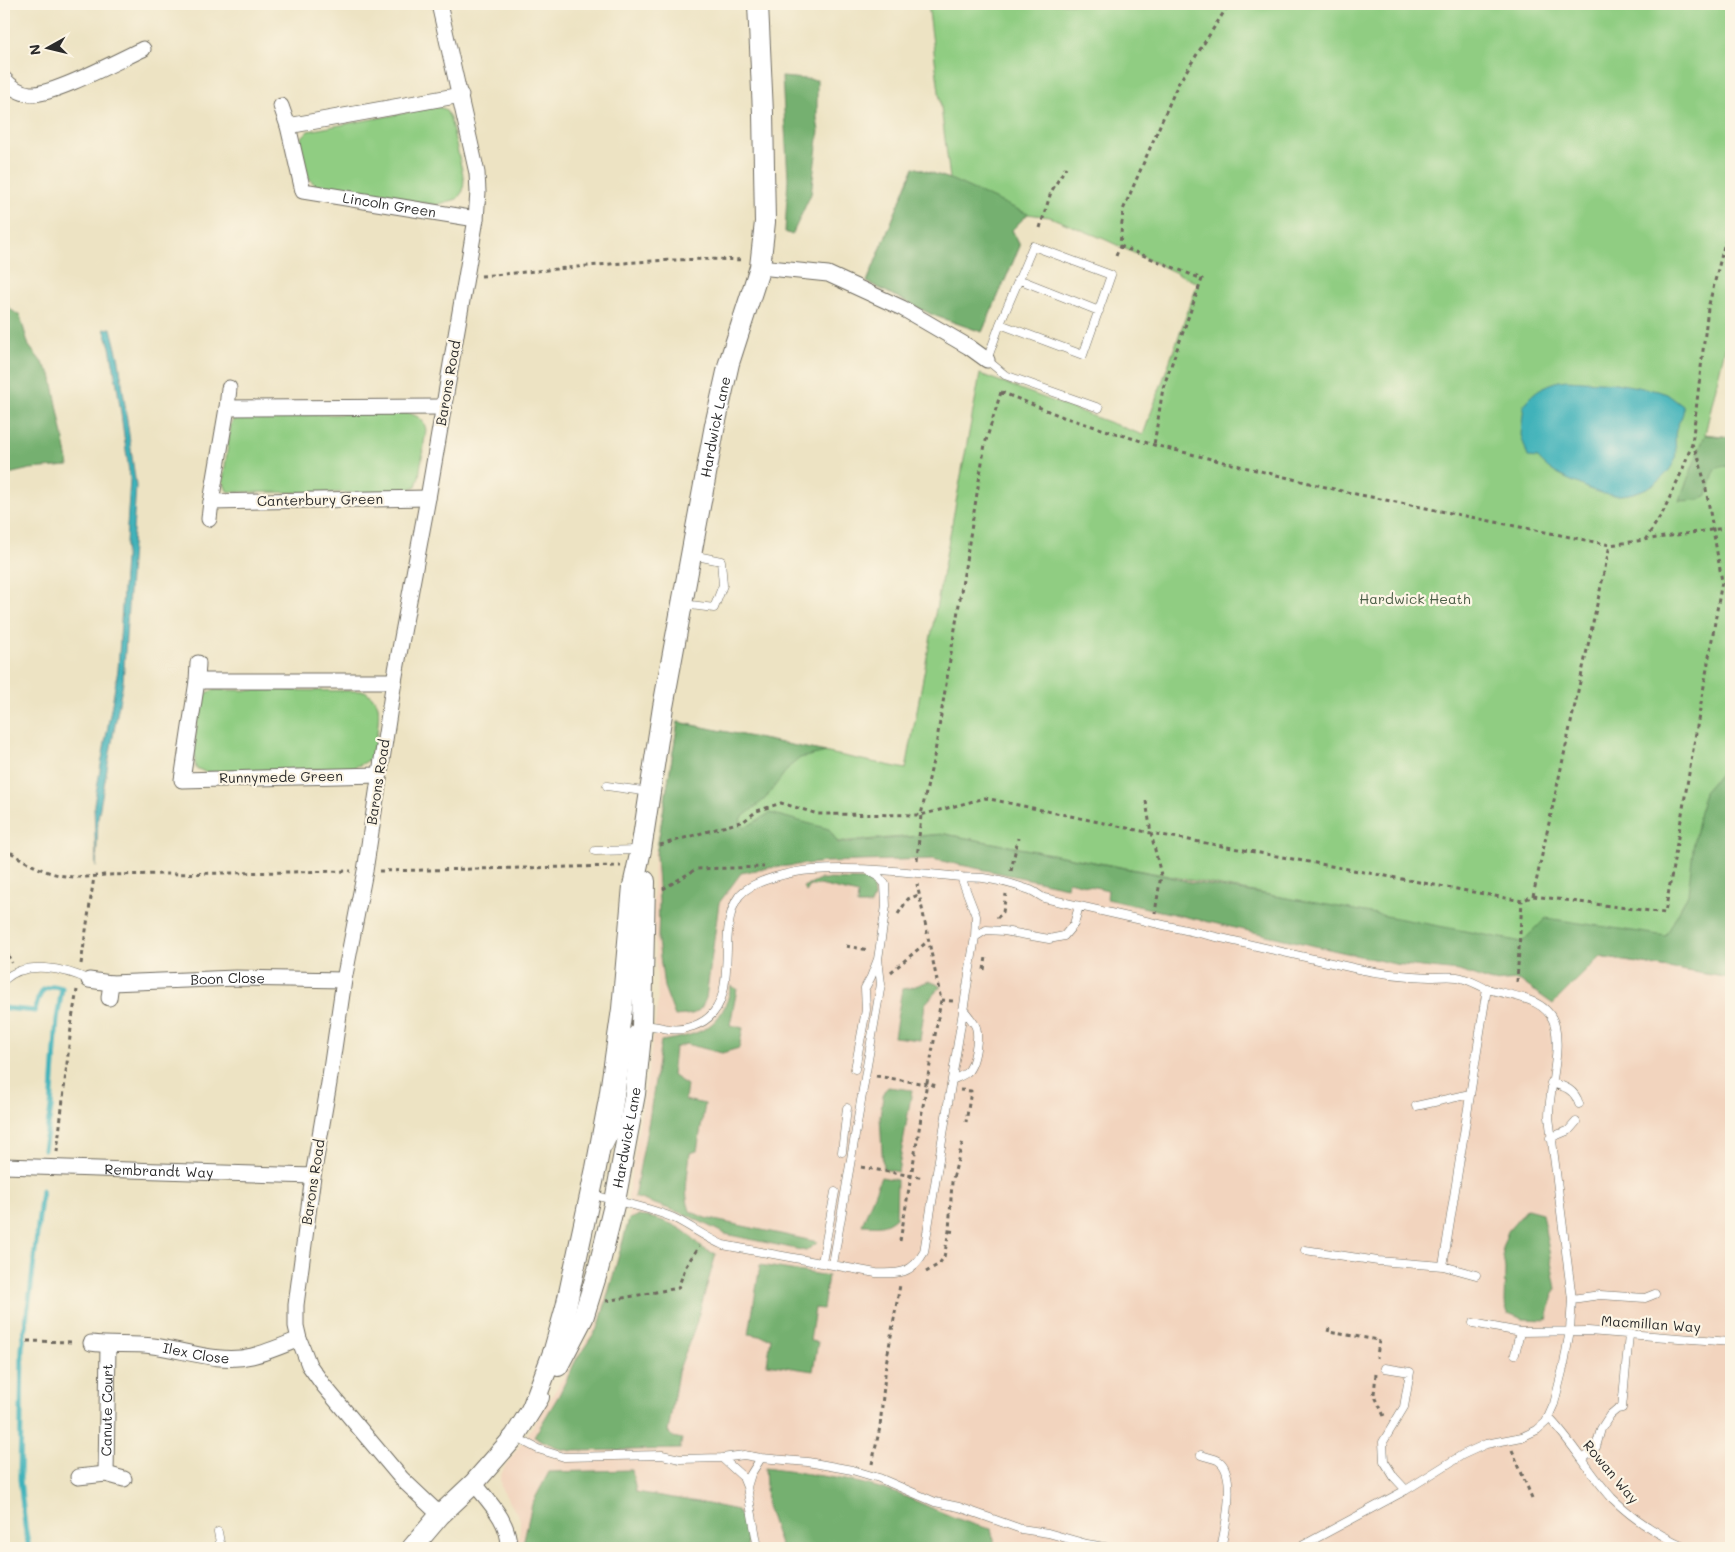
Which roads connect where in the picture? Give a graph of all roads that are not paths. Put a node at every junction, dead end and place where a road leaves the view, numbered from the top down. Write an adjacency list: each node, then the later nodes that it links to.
1 (439, 4): 5 (street, Barons Road)
2 (758, 4): 11 (street, Hardwick Lane)
3 (143, 49): 4 (street)
4 (4, 79)
5 (461, 95): 7 (street); 10 (street, Barons Road)
6 (281, 106): 7 (street)
7 (288, 126): 8 (street)
8 (303, 192): 9 (street); 10 (street, Lincoln Green)
9 (305, 207)
10 (476, 218): 17 (street, Barons Road)
11 (754, 264): 15 (street); 23 (street, Hardwick Lane)
12 (1018, 280): 13 (lane); 13 (lane); 14 (lane)
13 (1099, 311): 14 (lane)
14 (1000, 324): 15 (lane)
15 (987, 360): 19 (lane)
16 (229, 388): 18 (street)
17 (443, 407): 18 (street); 20 (street, Barons Road)
18 (227, 408): 21 (street)
19 (1099, 408)
20 (428, 498): 21 (street, Canterbury Green); 27 (street, Barons Road)
21 (211, 502): 22 (street)
22 (209, 519)
23 (691, 555): 24 (street, Hardwick Lane); 24 (lane)
24 (682, 604): 30 (street, Hardwick Lane)
25 (198, 663): 26 (street, Runnymede Green)
26 (197, 681): 27 (street); 28 (street, Runnymede Green)
27 (394, 682): 28 (street, Barons Road)
28 (379, 775): 40 (street, Barons Road)
29 (607, 786): 30 (lane)
30 (650, 792): 31 (street, Hardwick Lane)
31 (648, 848): 32 (lane); 43 (street, Hardwick Lane); 56 (street, Hardwick Lane)
32 (595, 851)
33 (869, 870): 34 (lane); 37 (lane); 43 (lane)
34 (961, 877): 35 (lane); 36 (lane)
35 (1079, 906): 36 (lane); 41 (lane)
36 (975, 937): 42 (lane)
37 (878, 959): 44 (lane); 61 (lane)
38 (84, 977): 39 (lane); 40 (street, Boon Close)
39 (4, 980)
40 (344, 980): 55 (street, Barons Road)
41 (1487, 988): 46 (lane); 47 (lane)
42 (963, 1009): 45 (lane); 45 (lane)
43 (651, 1020): 56 (lane); 58 (street, Hardwick Lane)
44 (855, 1069)
45 (952, 1080): 61 (lane)
46 (1552, 1083): 48 (lane); 52 (lane)
47 (1470, 1094): 49 (lane); 62 (lane)
48 (1579, 1104)
49 (1416, 1106)
50 (847, 1108): 53 (lane)
51 (1576, 1122): 52 (lane)
52 (1550, 1138): 65 (lane)
53 (842, 1152)
54 (4, 1166): 55 (street, Rembrandt Way)
55 (313, 1176): 70 (street, Barons Road)
56 (594, 1177): 58 (lane); 76 (street, Hardwick Lane)
57 (835, 1192): 60 (lane)
58 (622, 1203): 60 (lane); 76 (street, Hardwick Lane)
59 (1304, 1250): 62 (lane)
60 (822, 1262): 61 (lane)
61 (833, 1264)
62 (1443, 1266): 63 (lane)
63 (1476, 1274)
64 (1655, 1294): 65 (lane)
65 (1572, 1299): 67 (lane)
66 (1473, 1323): 68 (lane, Macmillan Way)
67 (1570, 1330): 68 (lane, Macmillan Way); 69 (lane, Macmillan Way); 77 (lane)
68 (1520, 1332): 74 (lane)
69 (1629, 1335): 71 (lane, Macmillan Way); 82 (lane)
70 (299, 1339): 73 (street, Ilex Close); 89 (street, Barons Road)
71 (1731, 1342)
72 (91, 1343): 73 (street, Ilex Close)
73 (108, 1346): 83 (street, Canute Court)
74 (1516, 1354)
75 (1386, 1368): 88 (lane)
76 (532, 1408): 78 (street, Hardwick Lane)
77 (1548, 1416): 82 (lane, Rowan Way); 88 (lane)
78 (515, 1436): 80 (lane); 86 (street, Hardwick Lane)
79 (1200, 1455): 96 (lane)
80 (722, 1458): 81 (lane); 87 (lane)
81 (760, 1458): 87 (lane); 95 (lane)
82 (1583, 1459): 98 (lane, Rowan Way)
83 (106, 1474): 84 (street, Canute Court); 85 (street, Canute Court)
84 (78, 1477)
85 (124, 1480)
86 (474, 1483): 89 (street, Hardwick Lane); 93 (street)
87 (747, 1487): 94 (lane)
88 (1406, 1490): 97 (lane)
89 (440, 1515): 92 (street, Hardwick Lane)
90 (218, 1532): 91 (lane)
91 (221, 1548)
92 (412, 1548)
93 (509, 1548)
94 (758, 1548)
95 (1110, 1548)
96 (1221, 1548)
97 (1298, 1548)
98 (1688, 1548)

